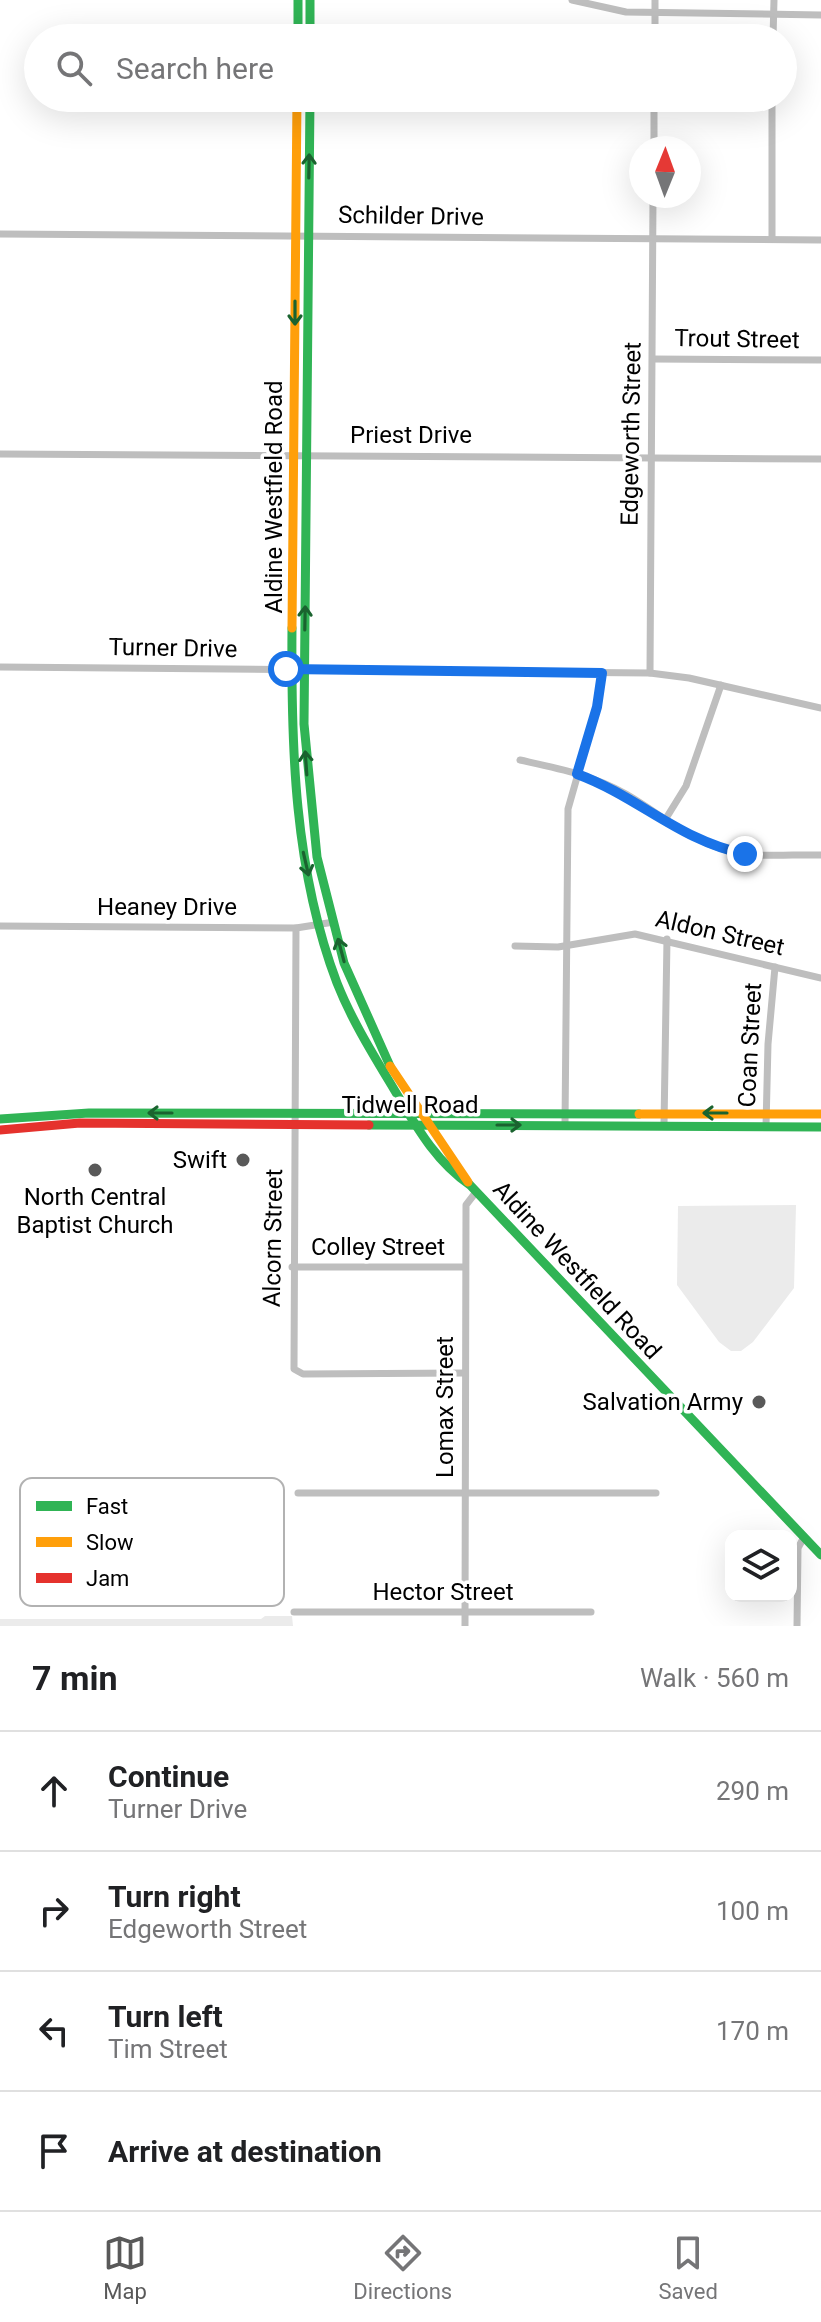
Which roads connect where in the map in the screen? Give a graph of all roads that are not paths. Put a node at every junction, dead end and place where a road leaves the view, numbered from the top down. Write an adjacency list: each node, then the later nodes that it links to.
1 (298, 0): 9 (main road)
2 (310, 0): 10 (main road)
3 (572, 0): 6 (street)
4 (655, 0): 6 (street)
5 (774, 0): 7 (street)
6 (655, 14): 7 (street); 11 (street)
7 (774, 14): 8 (street); 12 (street)
8 (821, 15)
9 (298, 24)
10 (310, 24)
11 (655, 24)
12 (774, 24)
13 (297, 112): 20 (main road, Aldine Westfield Road)
14 (310, 112): 21 (main road, Aldine Westfield Road, one-way to 14)
15 (654, 112): 17 (street)
16 (772, 112): 23 (street)
17 (654, 136)
18 (653, 208): 22 (street, Edgeworth Street)
19 (0, 234): 20 (street, Schilder Drive)
20 (296, 235): 21 (street, Schilder Drive); 25 (main road, Aldine Westfield Road, one-way to 25)
21 (308, 235): 22 (street, Schilder Drive); 26 (main road, Aldine Westfield Road)
22 (653, 239): 23 (street, Schilder Drive); 27 (street, Edgeworth Street)
23 (772, 239): 24 (street, Schilder Drive)
24 (821, 240)
25 (295, 343): 26 (main road); 30 (main road, Aldine Westfield Road)
26 (307, 343): 31 (main road, Aldine Westfield Road)
27 (653, 359): 28 (street, Trout Street); 32 (street, Edgeworth Street)
28 (821, 360)
29 (0, 454): 30 (street, Priest Drive)
30 (294, 454): 31 (street, Priest Drive); 34 (main road, Aldine Westfield Road)
31 (306, 455): 32 (street, Priest Drive); 35 (main road, Aldine Westfield Road)
32 (650, 456): 33 (street, Priest Drive); 40 (street, Edgeworth Street)
33 (821, 459)
34 (294, 559): 35 (main road); 37 (main road, Aldine Westfield Road)
35 (306, 559): 38 (main road, Aldine Westfield Road, one-way to 35)
36 (0, 667): 37 (street, Turner Drive)
37 (292, 669): 38 (street, Turner Drive); 48 (main road, Aldine Westfield Road, one-way to 48)
38 (304, 669): 39 (street, Turner Drive); 47 (main road, Aldine Westfield Road, one-way to 38)
39 (602, 673): 40 (street, Turner Drive); 44 (street)
40 (650, 673): 41 (street, Turner Drive)
41 (721, 685): 42 (street, Turner Drive); 45 (street)
42 (821, 708)
43 (520, 760): 44 (street)
44 (577, 774): 45 (street); 53 (street)
45 (665, 820): 46 (street)
46 (821, 855)
47 (334, 922): 48 (street, Heaney Drive); 56 (main road, Aldine Westfield Road, one-way to 47)
48 (321, 924): 50 (street, Heaney Drive); 57 (main road, Aldine Westfield Road)
49 (0, 926): 50 (street, Heaney Drive)
50 (296, 928): 58 (street, Alcorn Street)
51 (667, 939): 53 (street, Aldon Street); 54 (street, Aldon Street); 62 (street)
52 (515, 946): 53 (street, Aldon Street)
53 (567, 946): 61 (street)
54 (775, 967): 55 (street, Aldon Street); 63 (street, Coan Street)
55 (821, 978)
56 (363, 1012): 57 (main road); 64 (main road, Aldine Westfield Road)
57 (353, 1017): 60 (main road, Aldine Westfield Road)
58 (294, 1112): 59 (main road, Tidwell Road); 60 (main road, Tidwell Road); 68 (street, Alcorn Street)
59 (200, 1113): 66 (main road, Tidwell Road, one-way to 66); 71 (main road)
60 (408, 1113): 64 (main road, Tidwell Road); 72 (main road, Aldine Westfield Road)
61 (566, 1113): 62 (main road, Tidwell Road); 64 (main road, Tidwell Road); 69 (street)
62 (665, 1113): 63 (main road, Tidwell Road, one-way to 62); 70 (street)
63 (766, 1113): 65 (main road, Tidwell Road); 74 (street, Coan Street)
64 (421, 1114): 73 (main road, Aldine Westfield Road)
65 (821, 1114)
66 (80, 1118): 67 (main road, Tidwell Road); 71 (main road, Tidwell Road); 76 (main road, Tidwell Road)
67 (0, 1119)
68 (294, 1125): 71 (main road, Tidwell Road); 72 (main road, Tidwell Road); 78 (street, Alcorn Street)
69 (565, 1125): 70 (main road, Tidwell Road); 73 (main road, Tidwell Road, one-way to 69)
70 (664, 1125): 74 (main road, Tidwell Road)
71 (198, 1126)
72 (416, 1126): 73 (main road, Tidwell Road); 77 (main road, Aldine Westfield Road)
73 (428, 1126): 77 (main road, Aldine Westfield Road)
74 (766, 1126): 75 (main road, Tidwell Road)
75 (821, 1127)
76 (0, 1130)
77 (473, 1188): 79 (street, Lomax Street); 84 (main road, Aldine Westfield Road)
78 (292, 1267): 79 (street, Colley Street); 80 (street, Alcorn Street)
79 (465, 1267): 80 (street, Lomax Street)
80 (465, 1373): 82 (street, Lomax Street)
81 (298, 1493): 82 (street)
82 (466, 1493): 83 (street); 87 (street, Lomax Street)
83 (656, 1493)
84 (804, 1537): 85 (main road, Aldine Westfield Road); 90 (street)
85 (821, 1555)
86 (294, 1612): 87 (street, Hector Street)
87 (466, 1612): 88 (street, Hector Street); 89 (street, Lomax Street)
88 (591, 1612)
89 (465, 1626)
90 (797, 1626)

